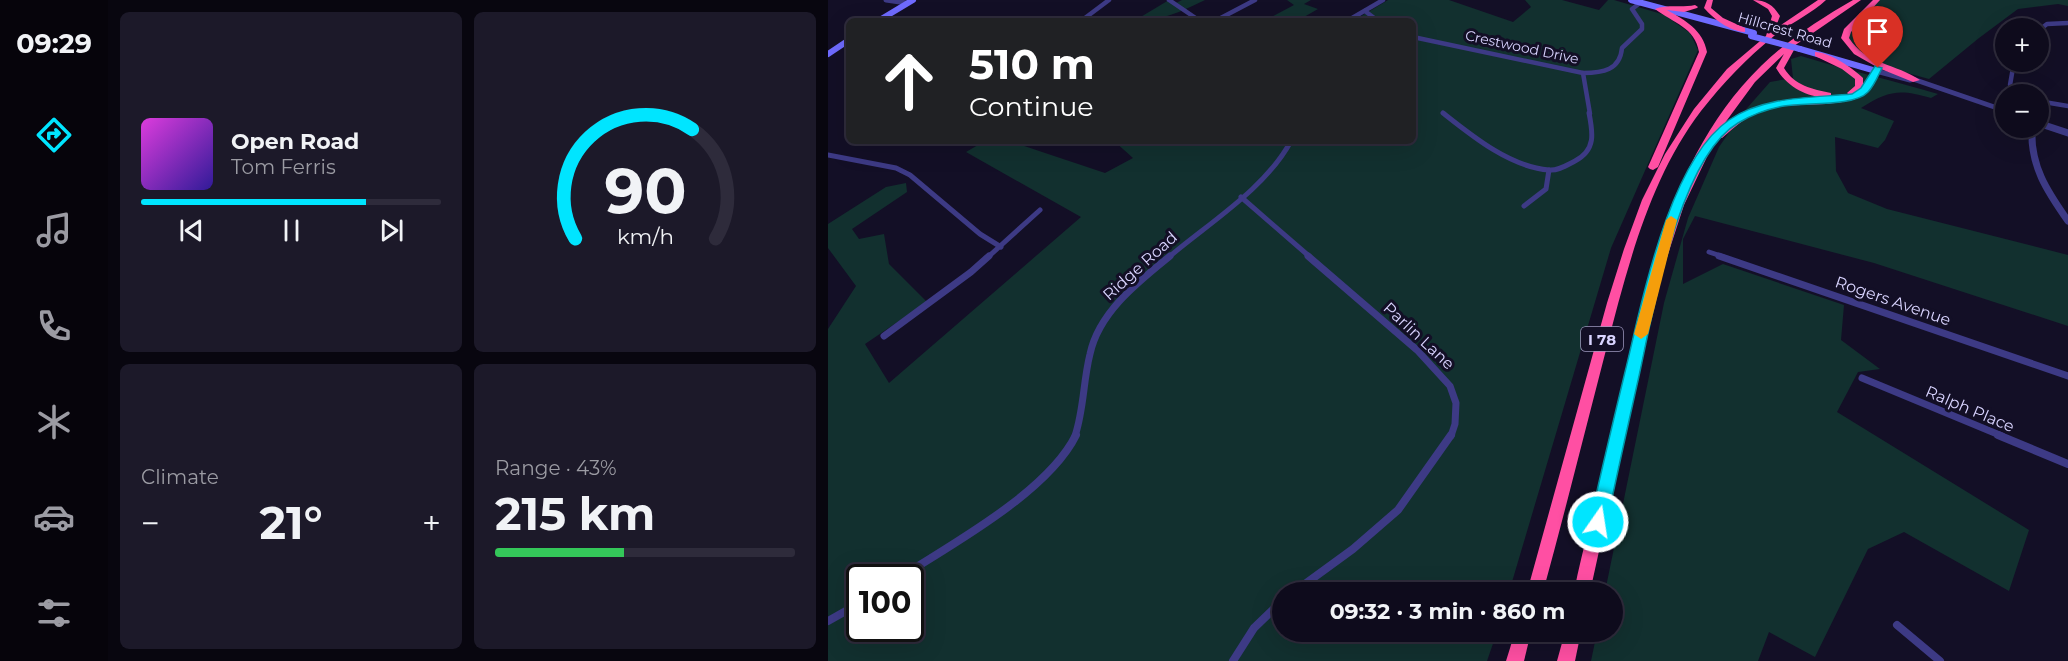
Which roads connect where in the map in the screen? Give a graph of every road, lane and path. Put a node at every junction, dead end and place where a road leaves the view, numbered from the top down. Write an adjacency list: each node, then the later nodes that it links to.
1 (886, 0): 13 (street)
2 (1109, 0): 20 (street)
3 (1169, 0): 21 (street)
4 (1255, 0): 22 (street)
5 (1383, 0): 17 (street)
6 (1631, 0): 14 (main road, Hillcrest Road)
7 (1703, 0): 16 (highway)
8 (1710, 0): 27 (highway)
9 (1756, 0): 29 (highway)
10 (1823, 0): 29 (highway, I 78)
11 (1858, 0): 32 (highway, I 78)
12 (1877, 0): 37 (highway)
13 (910, 2): 19 (main road)
14 (1640, 3): 15 (main road, Hillcrest Road); 36 (street, Crestwood Drive)
15 (1656, 7): 16 (highway); 18 (main road, Hillcrest Road); 56 (highway)
16 (1695, 7): 18 (highway)
17 (1365, 10): 23 (street); 24 (street)
18 (1687, 16): 27 (main road, Hillcrest Road); 28 (main road, Hillcrest Road)
19 (882, 18)
20 (1085, 18)
21 (1196, 18)
22 (1221, 18)
23 (1352, 18)
24 (1374, 18)
25 (2068, 23): 26 (street)
26 (2049, 24)
27 (1742, 30): 28 (main road, Hillcrest Road)
28 (1753, 34): 32 (main road, Hillcrest Road, bridge)
29 (1768, 36): 56 (highway, I 78)
30 (1416, 38): 36 (street, Crestwood Drive)
31 (846, 42): 33 (main road)
32 (1799, 46): 34 (main road, Hillcrest Road); 34 (highway); 35 (main road, Hillcrest Road); 47 (highway, I 78)
33 (828, 54)
34 (1818, 54): 35 (main road, Hillcrest Road)
35 (1877, 70): 37 (street, Hillcrest Road); 38 (highway)
36 (1583, 73): 49 (street)
37 (1916, 81): 38 (highway); 41 (street, Hillcrest Road)
38 (1870, 83): 47 (highway)
39 (2049, 104): 40 (street)
40 (2068, 106)
41 (1995, 107)
42 (1443, 113): 49 (street)
43 (2049, 127): 44 (street)
44 (2068, 133)
45 (2032, 138): 53 (street)
46 (1289, 144): 50 (street, Ridge Road)
47 (1707, 147): 64 (highway, I 78)
48 (828, 155): 54 (street)
49 (1550, 170): 51 (street)
50 (1241, 198): 61 (street, Ridge Road); 62 (street, Parlin Lane)
51 (1524, 206)
52 (1040, 210): 54 (street)
53 (2068, 221)
54 (1001, 247): 57 (street)
55 (1710, 252): 58 (street, Rogers Avenue)
56 (1617, 284): 63 (highway, I 78)
57 (884, 336)
58 (2068, 375)
59 (1862, 378): 60 (street, Ralph Place)
60 (2068, 464)
61 (919, 564)
62 (1308, 582)
63 (1538, 582)
64 (1584, 582)
65 (1272, 610): 71 (street)
66 (846, 611): 67 (street)
67 (828, 621)
68 (1898, 625): 74 (street)
69 (1520, 642): 72 (highway)
70 (1571, 642): 73 (highway)
71 (1233, 661)
72 (1515, 661)
73 (1566, 661)
74 (1940, 661)

